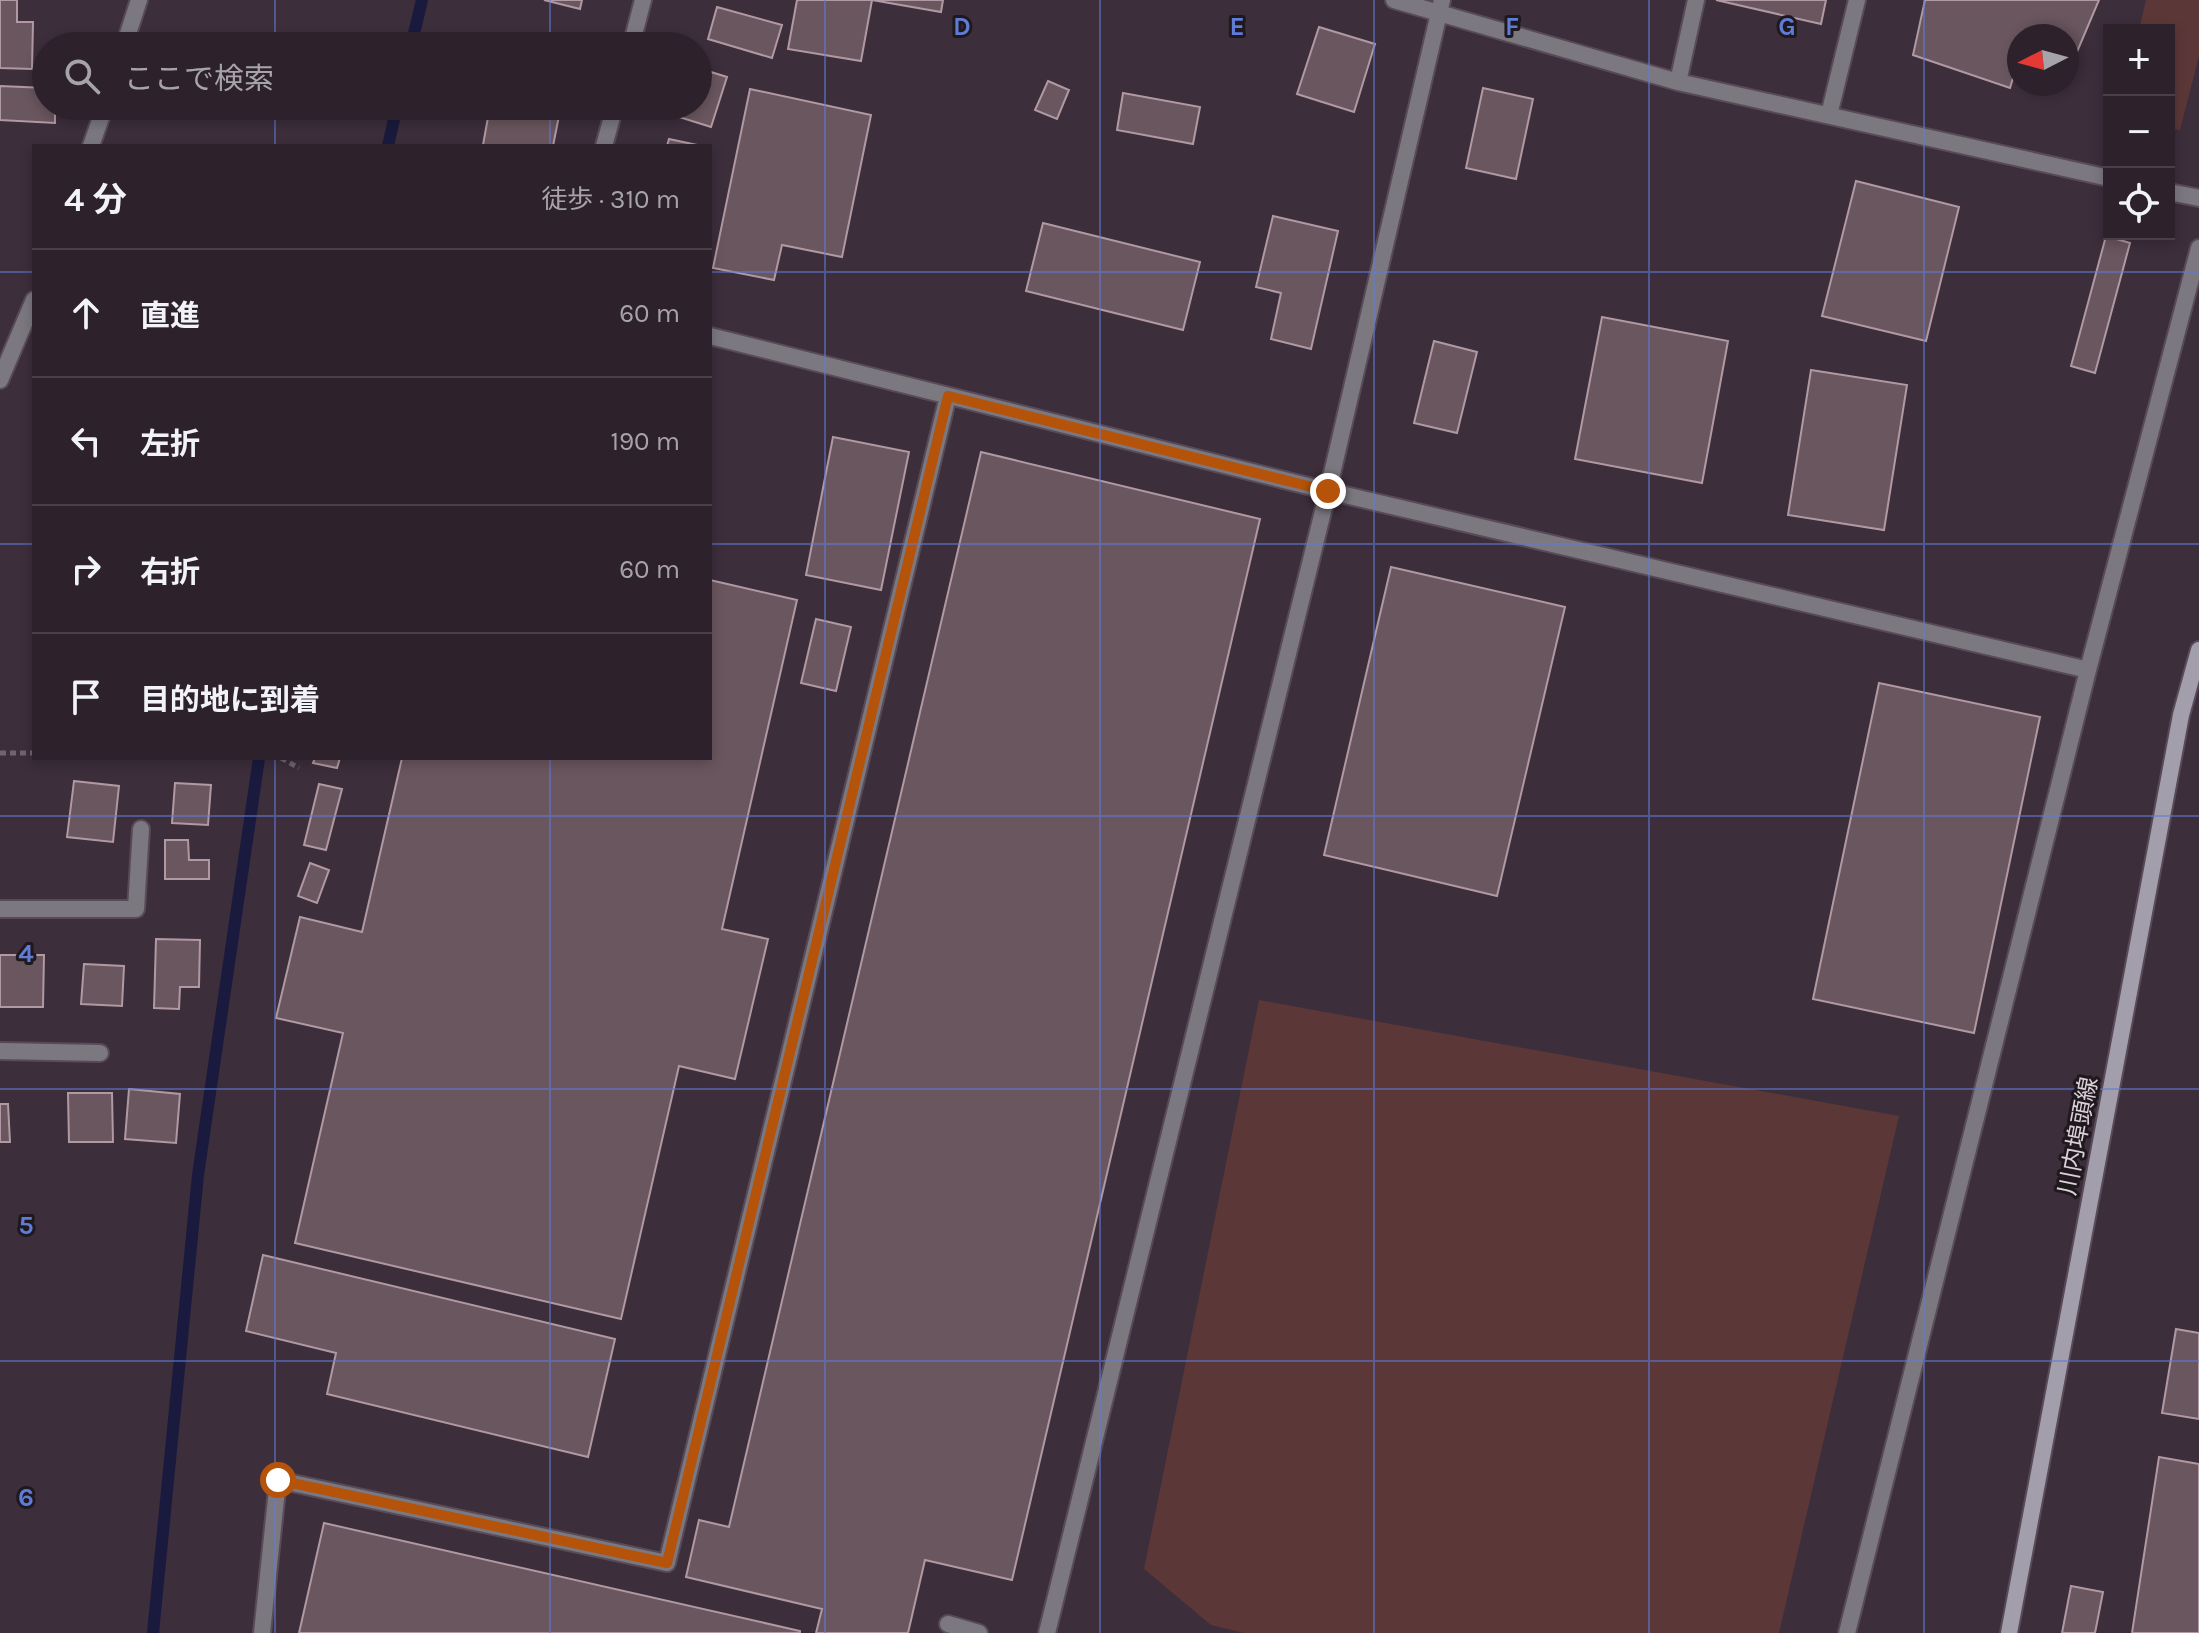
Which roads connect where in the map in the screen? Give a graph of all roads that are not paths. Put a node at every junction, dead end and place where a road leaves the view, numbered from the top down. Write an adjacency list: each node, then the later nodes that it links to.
1 (139, 0): 7 (street)
2 (643, 0): 8 (street)
3 (1394, 0): 6 (street)
4 (1696, 0): 9 (street)
5 (1857, 0): 10 (street)
6 (1441, 6): 9 (street); 23 (street)
7 (129, 32)
8 (635, 32)
9 (1678, 82): 10 (street)
10 (1829, 115): 15 (street)
11 (100, 120): 13 (street)
12 (611, 120): 14 (street)
13 (92, 144)
14 (605, 144)
15 (2103, 177)
16 (2175, 193): 17 (street)
17 (2199, 198)
18 (2199, 248): 25 (street)
19 (32, 305): 21 (street)
20 (712, 337): 22 (street)
21 (0, 380)
22 (948, 396): 23 (street); 31 (street)
23 (1328, 491): 25 (street); 33 (street)
24 (2199, 650): 35 (main road, 川内埠頭線)
25 (2088, 670): 34 (street)
26 (141, 829): 27 (street)
27 (0, 909)
28 (0, 1051): 29 (street)
29 (100, 1053)
30 (948, 1624): 32 (street)
31 (262, 1633)
32 (979, 1633)
33 (1047, 1633)
34 (1847, 1633)
35 (2009, 1633)

